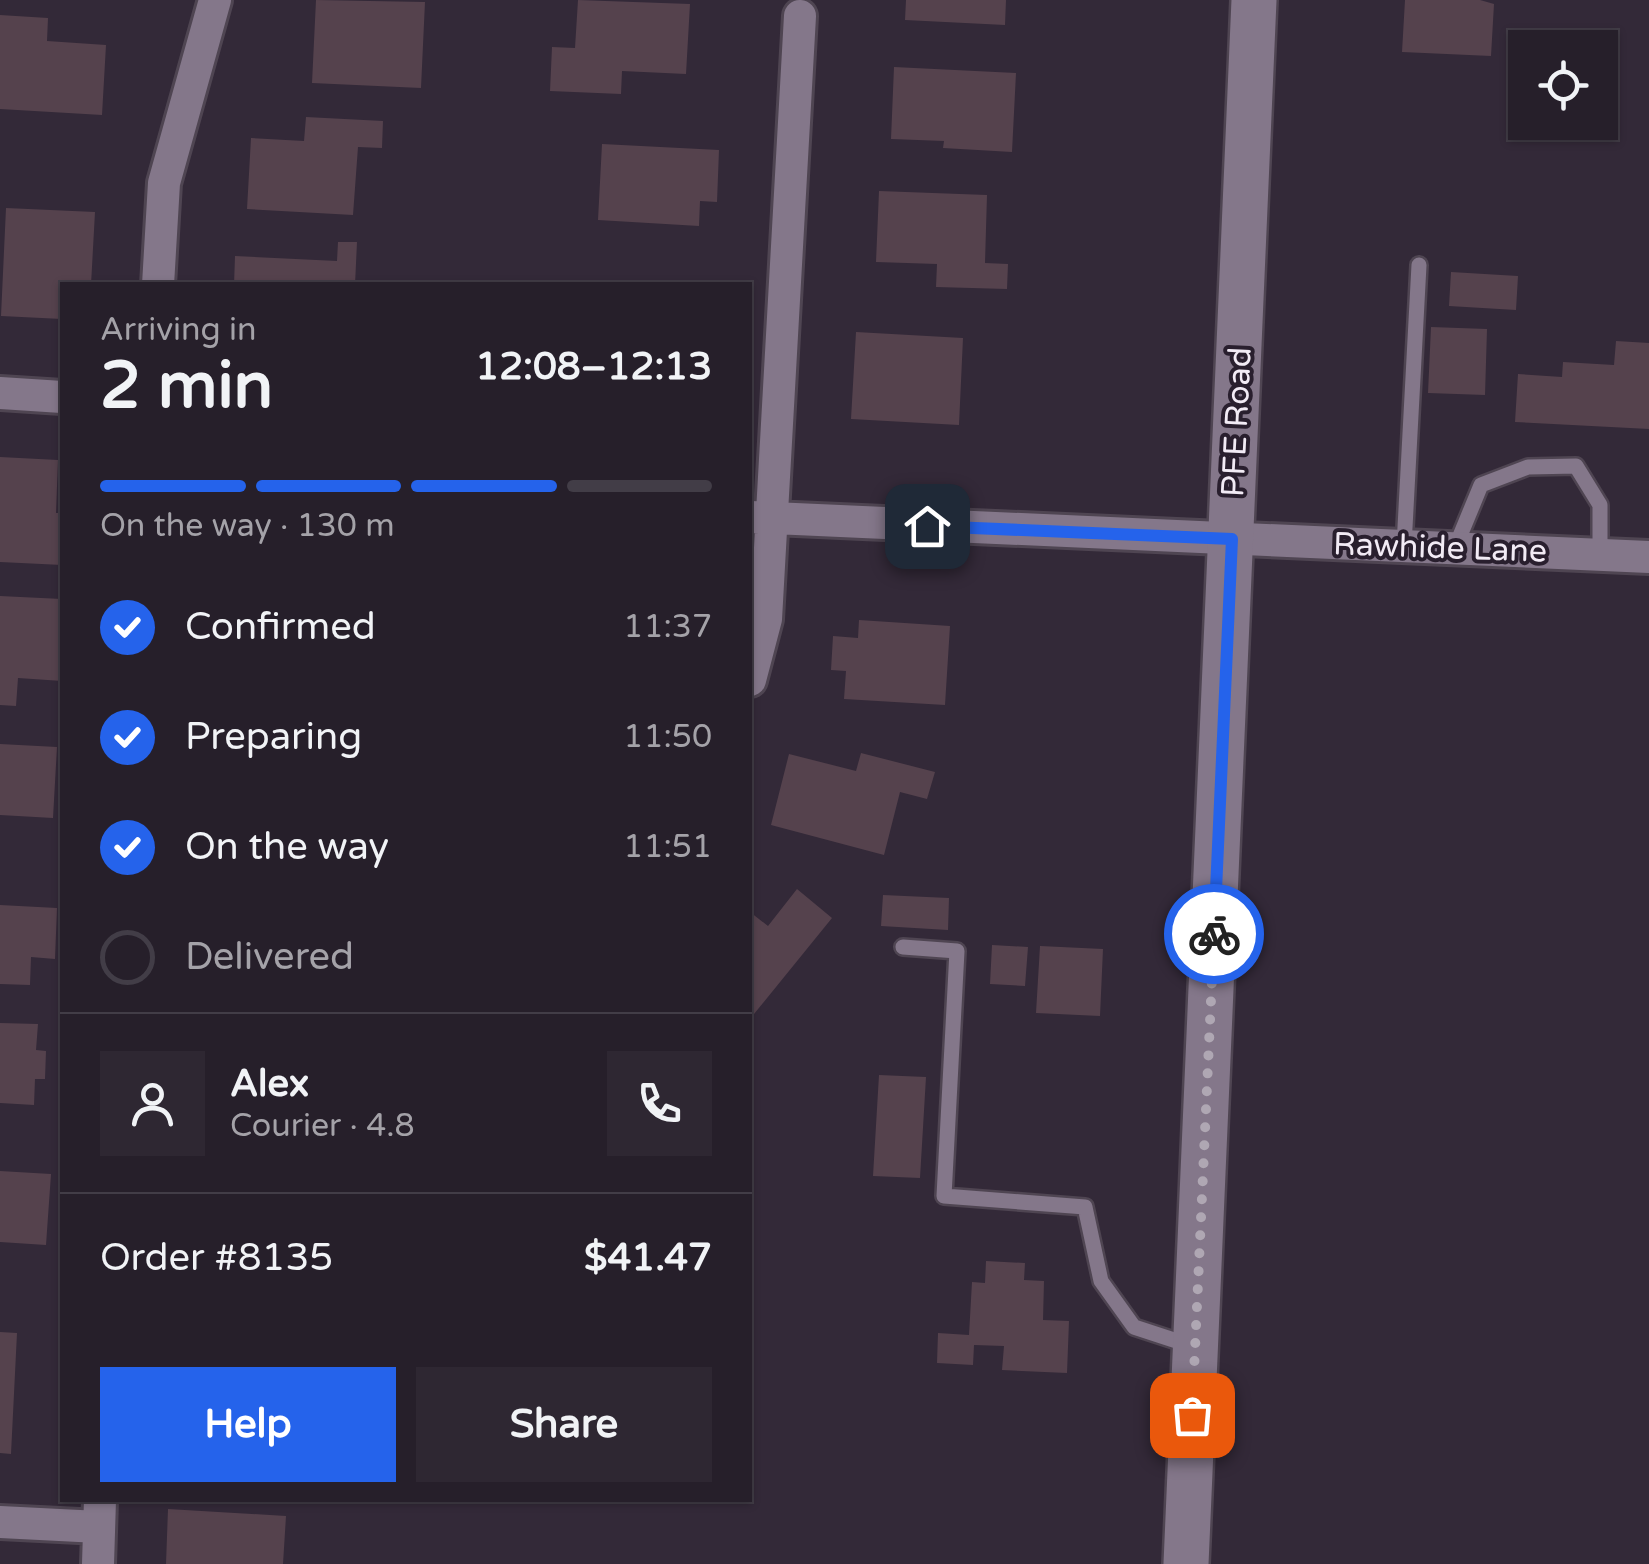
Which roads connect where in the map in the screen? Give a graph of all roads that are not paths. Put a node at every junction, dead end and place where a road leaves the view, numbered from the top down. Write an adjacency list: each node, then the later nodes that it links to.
1 (215, 0): 5 (street)
2 (1254, 0): 9 (main road, PFE Road)
3 (800, 16): 8 (street)
4 (1419, 265): 10 (lane)
5 (158, 282)
6 (0, 394): 7 (street)
7 (60, 397)
8 (759, 518): 9 (street, Rawhide Lane); 14 (street)
9 (1232, 539): 10 (street, Rawhide Lane); 16 (main road, PFE Road)
10 (1404, 546): 11 (street, Rawhide Lane)
11 (1454, 548): 12 (street, Rawhide Lane); 12 (lane)
12 (1600, 554): 13 (street, Rawhide Lane)
13 (1649, 557)
14 (752, 672)
15 (903, 947): 16 (lane)
16 (1196, 1347): 20 (main road, PFE Road)
17 (100, 1513): 18 (street); 19 (street)
18 (0, 1522)
19 (98, 1564)
20 (1186, 1564)

